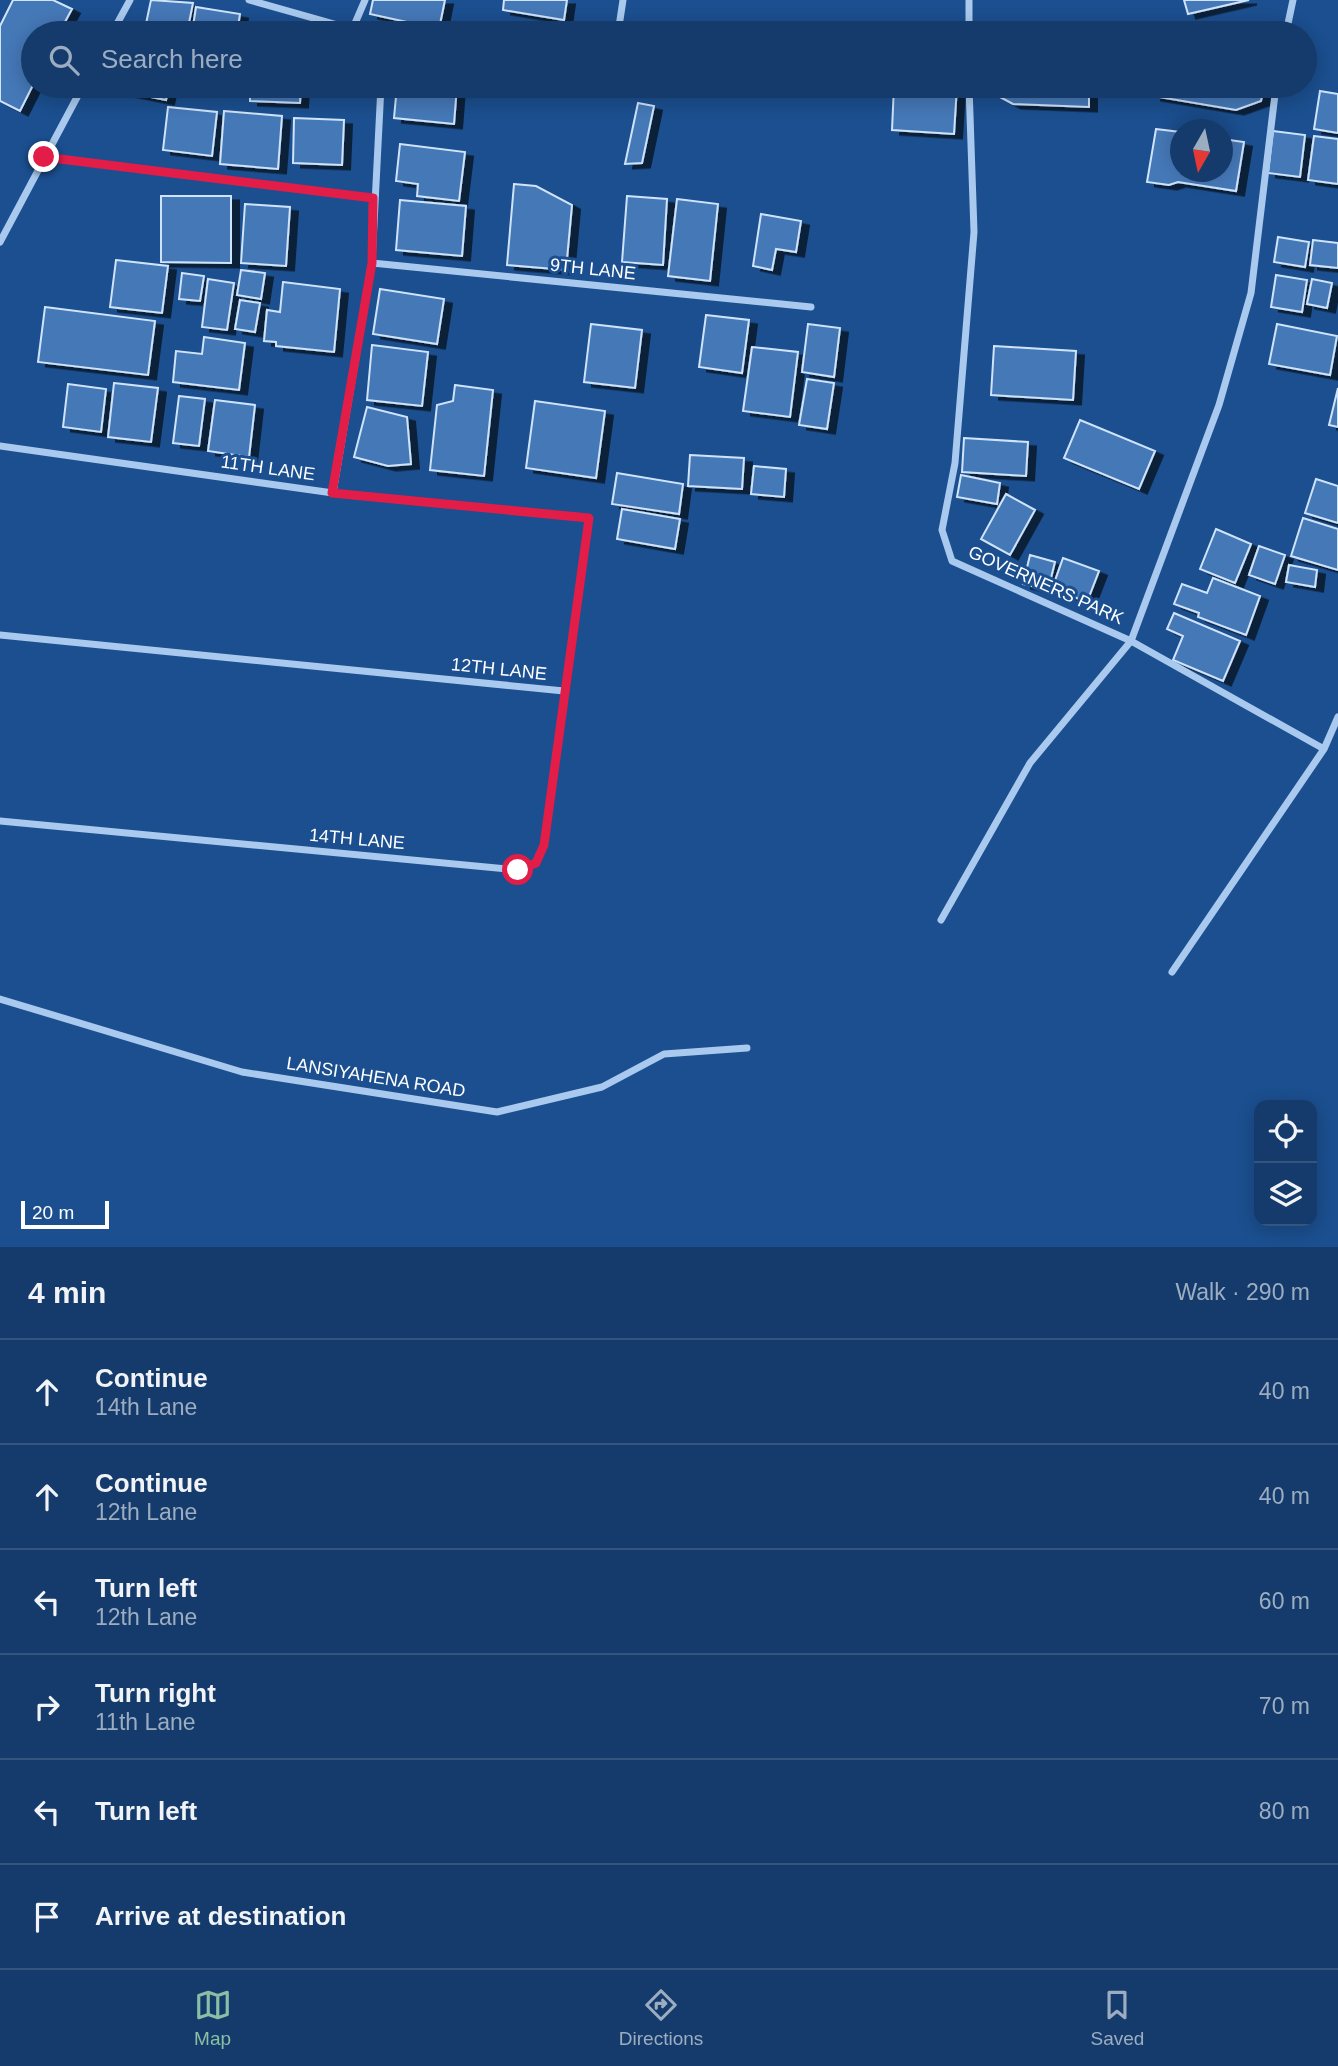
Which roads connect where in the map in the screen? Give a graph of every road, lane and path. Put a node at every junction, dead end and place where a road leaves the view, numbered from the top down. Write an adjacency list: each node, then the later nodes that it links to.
1 (131, 0): 7 (street)
2 (249, 0): 8 (street)
3 (365, 0): 9 (street)
4 (623, 0): 10 (street)
5 (969, 0): 11 (street)
6 (1293, 0): 12 (street)
7 (119, 21)
8 (327, 21)
9 (356, 21)
10 (620, 21)
11 (969, 21)
12 (1289, 21)
13 (76, 98): 17 (street)
14 (380, 98): 18 (street, 11TH LANE)
15 (969, 98): 25 (street, GOVERNERS PARK)
16 (1275, 98): 25 (street)
17 (44, 157): 18 (street); 19 (street)
18 (373, 198): 20 (street, 11TH LANE)
19 (0, 242)
20 (372, 263): 21 (street, 9TH LANE); 23 (street, 11TH LANE)
21 (811, 307)
22 (0, 446): 23 (street, 11TH LANE)
23 (332, 493): 26 (street, 12TH LANE)
24 (0, 635): 26 (street, 12TH LANE)
25 (1130, 641): 28 (street, GOVERNERS PARK); 30 (street)
26 (564, 691): 29 (street, 14TH LANE)
27 (1338, 717): 28 (street)
28 (1324, 750): 31 (street)
29 (0, 821)
30 (941, 920)
31 (1172, 972)
32 (0, 999): 33 (street, LANSIYAHENA ROAD)
33 (747, 1048)

